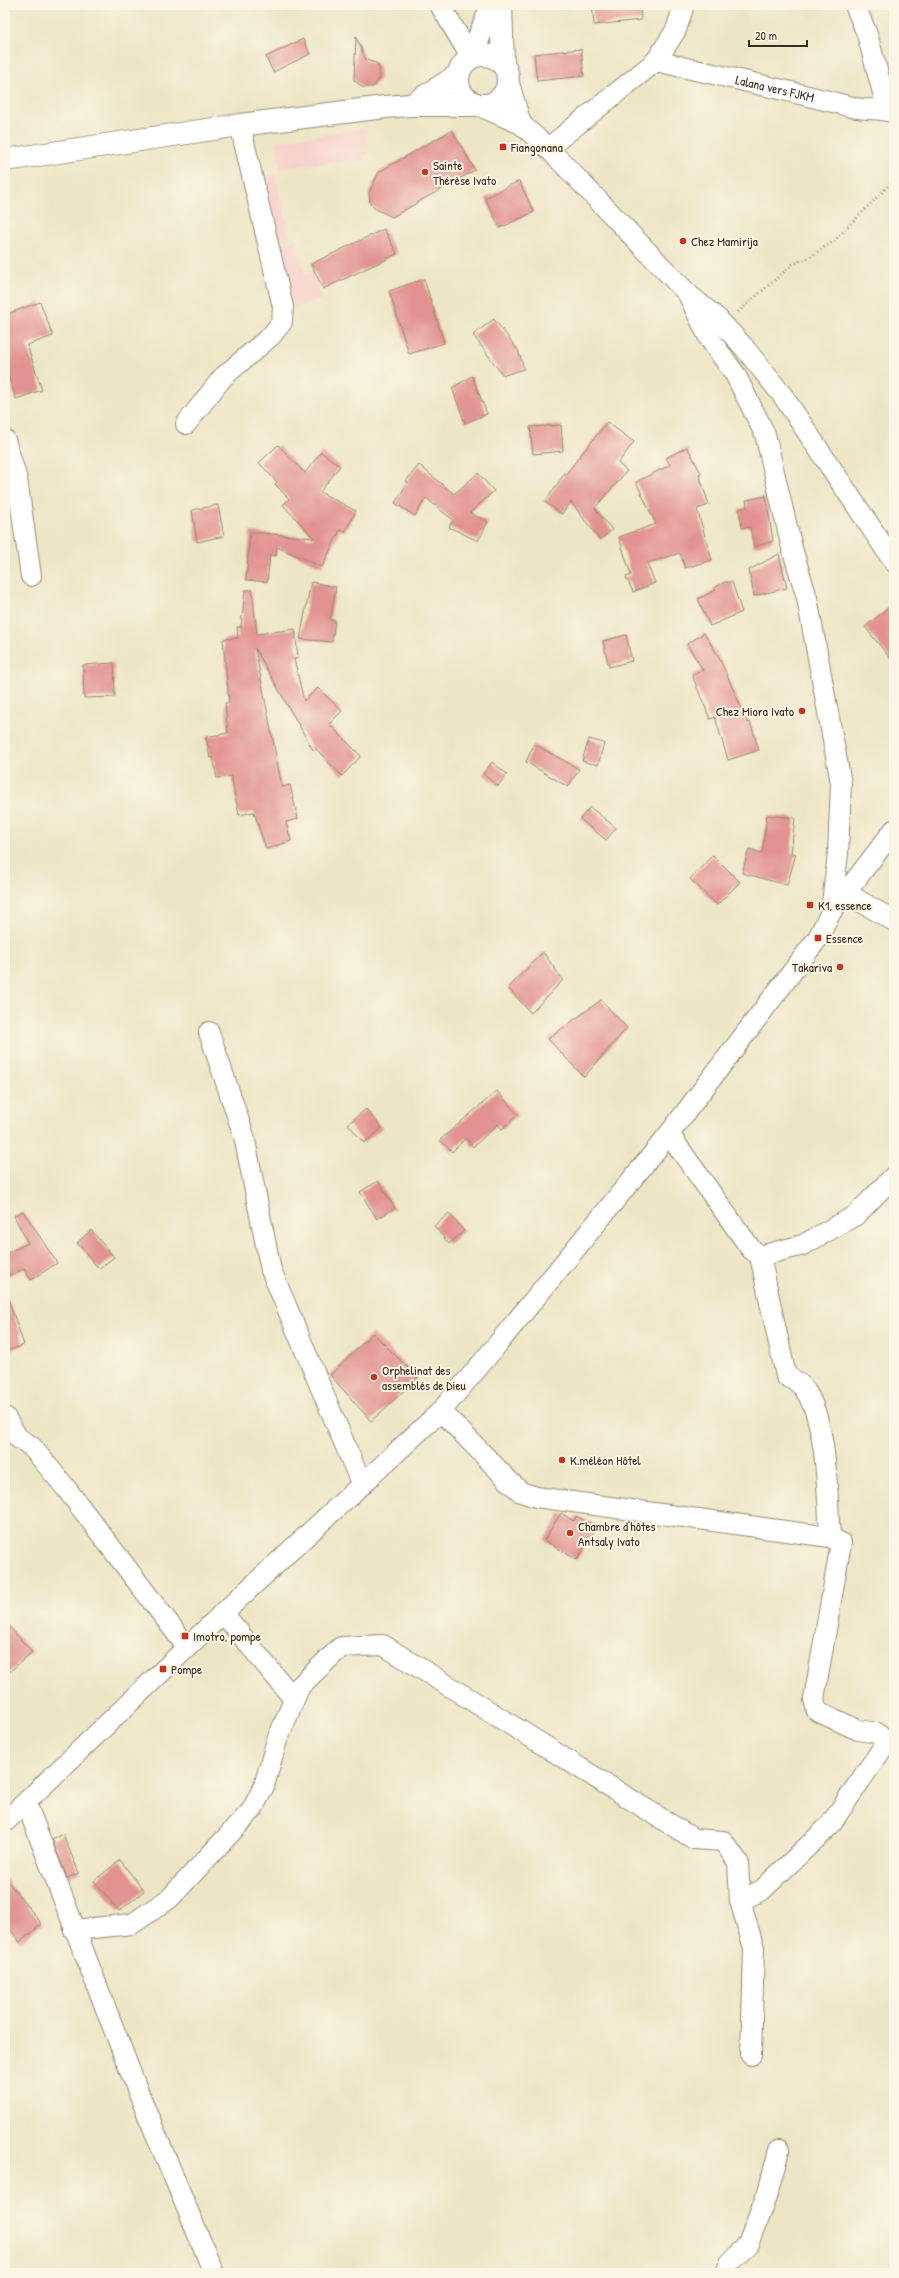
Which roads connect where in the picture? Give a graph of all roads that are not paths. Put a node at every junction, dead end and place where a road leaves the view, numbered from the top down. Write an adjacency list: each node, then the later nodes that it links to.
1 (440, 5): 6 (street)
2 (492, 5): 6 (main road)
3 (501, 5): 8 (main road)
4 (684, 5): 7 (street)
5 (855, 5): 12 (street)
6 (471, 57): 8 (main road); 9 (main road)
7 (656, 61): 12 (street, Lalana vers FJKM); 15 (street)
8 (506, 73): 11 (main road); 13 (street)
9 (458, 75): 10 (main road); 11 (main road)
10 (411, 105): 11 (main road); 14 (main road)
11 (478, 105): 13 (street)
12 (891, 112)
13 (521, 124): 15 (street)
14 (240, 125): 16 (main road); 18 (street)
15 (548, 148): 17 (street)
16 (5, 160)
17 (688, 294): 20 (street); 24 (street)
18 (186, 424)
19 (5, 440): 21 (street)
20 (894, 562)
21 (31, 576)
22 (894, 830): 23 (street)
23 (846, 893): 24 (street); 25 (street)
24 (831, 912): 27 (street)
25 (894, 920)
26 (209, 1032): 32 (street)
27 (669, 1134): 29 (street); 30 (street)
28 (894, 1176): 29 (street)
29 (760, 1256): 33 (street)
30 (441, 1411): 32 (street); 33 (street)
31 (5, 1417): 35 (street)
32 (362, 1485): 34 (street)
33 (830, 1537): 39 (street)
34 (223, 1613): 35 (street); 36 (street)
35 (187, 1647): 37 (street)
36 (294, 1699): 39 (street); 40 (street)
37 (26, 1803): 38 (street); 40 (street)
38 (5, 1822)
39 (740, 1901): 41 (street)
40 (74, 1930): 43 (street)
41 (751, 2055)
42 (779, 2150): 44 (street)
43 (214, 2273)
44 (726, 2273)

